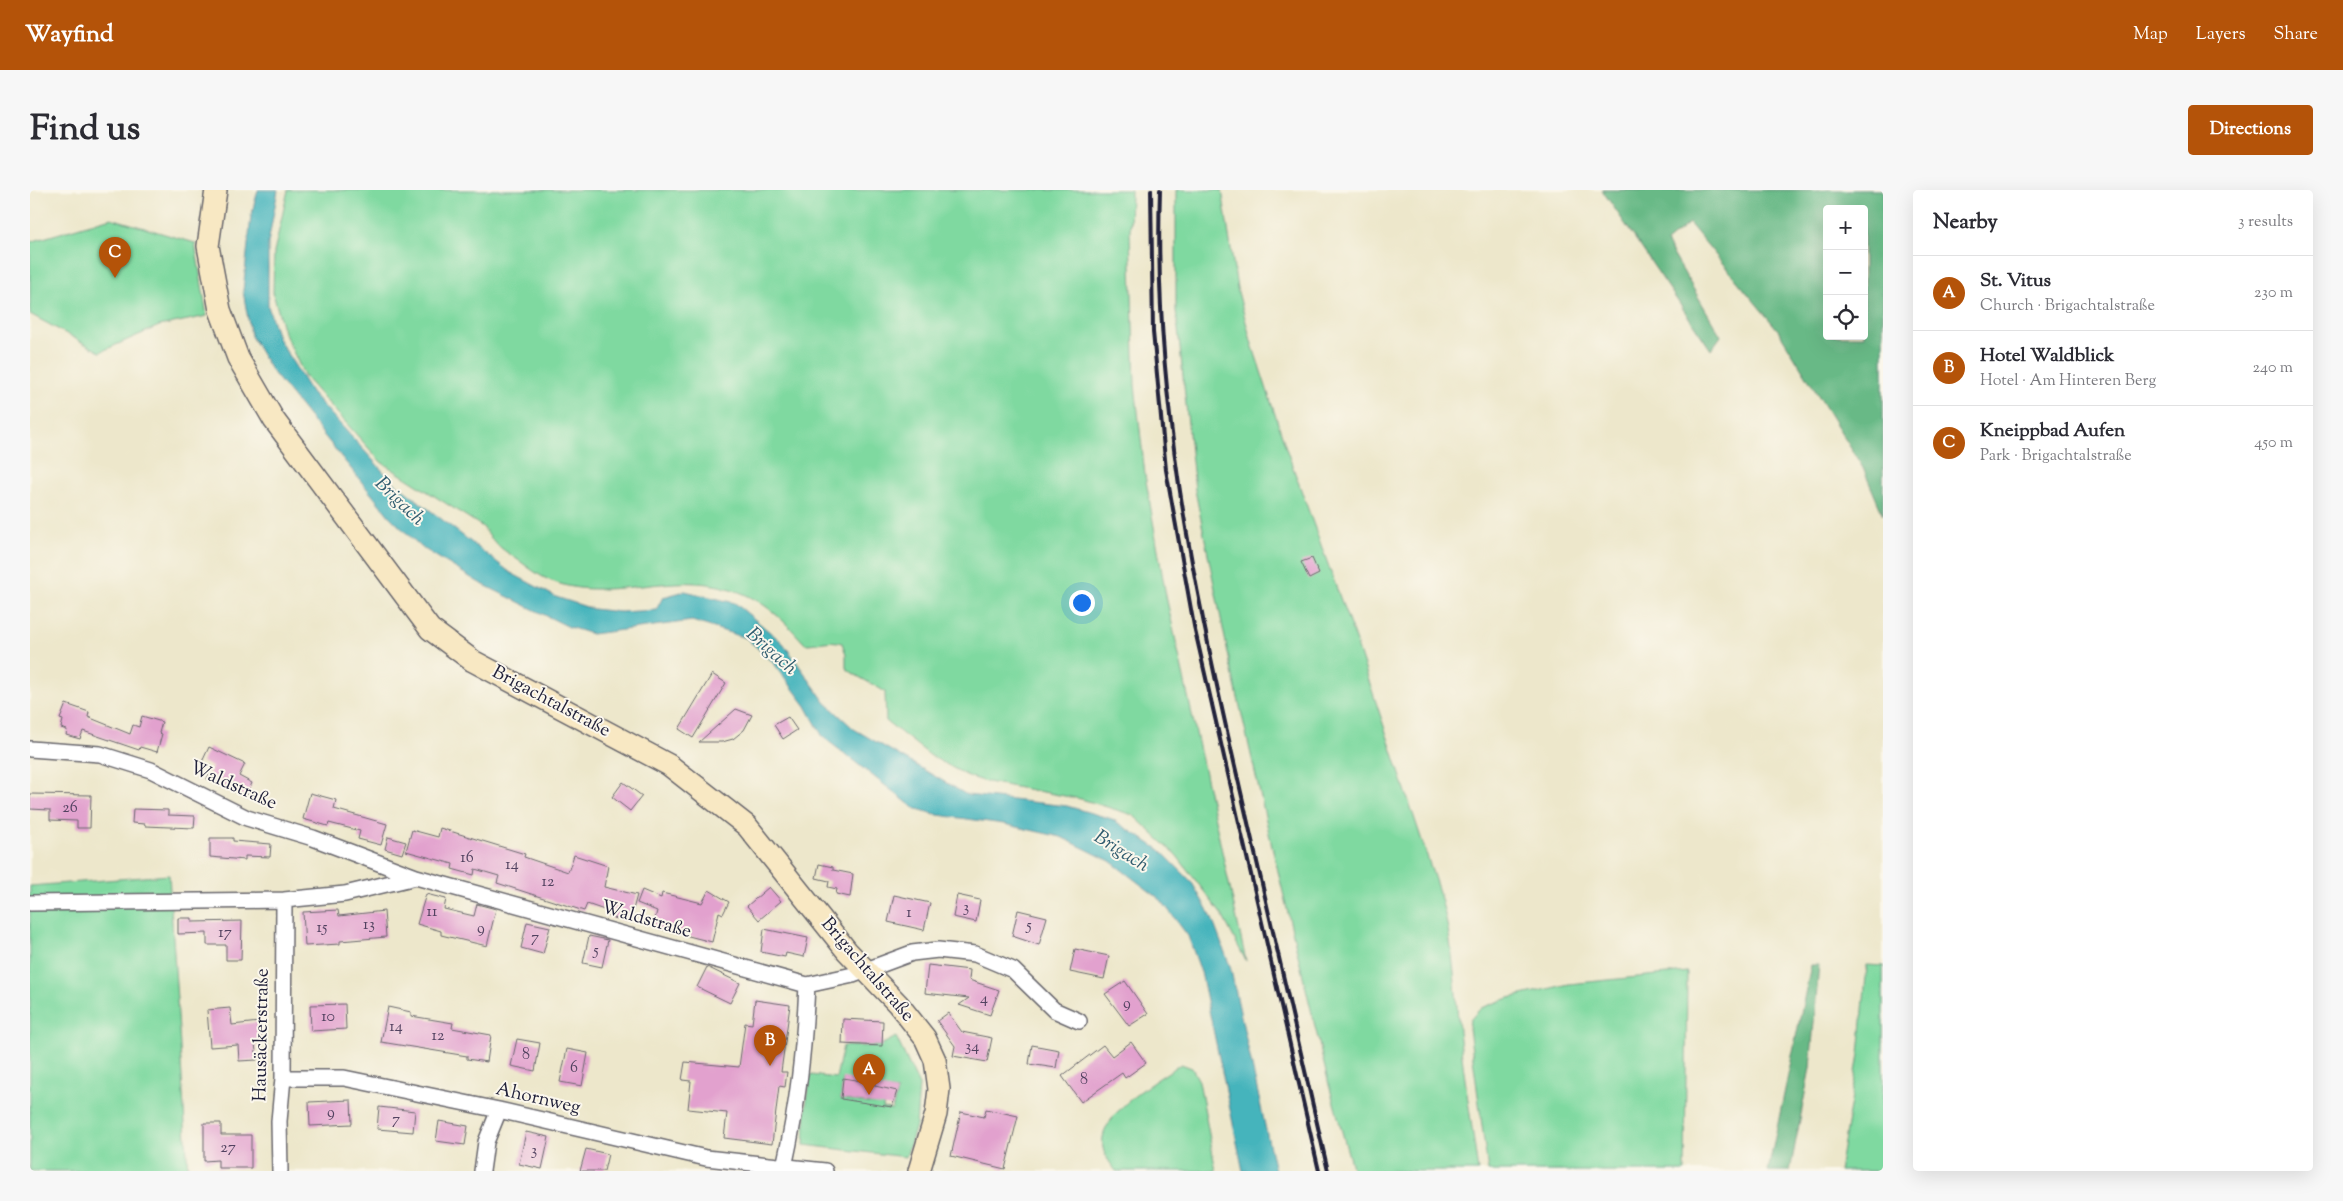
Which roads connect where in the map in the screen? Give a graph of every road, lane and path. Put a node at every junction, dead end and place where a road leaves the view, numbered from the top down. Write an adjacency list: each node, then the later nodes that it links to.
1 (216, 190): 6 (street, Brigachtalstraße)
2 (30, 749): 3 (street, Waldstraße)
3 (416, 876): 4 (street, Waldstraße); 7 (street, Waldstraße)
4 (284, 900): 5 (street, Waldstraße); 9 (street, Hausäckerstraße)
5 (30, 903)
6 (865, 971): 7 (street); 8 (street); 16 (street, Brigachtalstraße)
7 (807, 986): 12 (street)
8 (1079, 1022)
9 (283, 1078): 10 (street, Ahornweg); 13 (street, Hausäckerstraße)
10 (499, 1110): 11 (street, Ahornweg); 14 (street)
11 (705, 1165): 12 (street, Ahornweg)
12 (784, 1167): 15 (street, Ahornweg)
13 (280, 1171)
14 (482, 1171)
15 (825, 1171)
16 (919, 1171)

